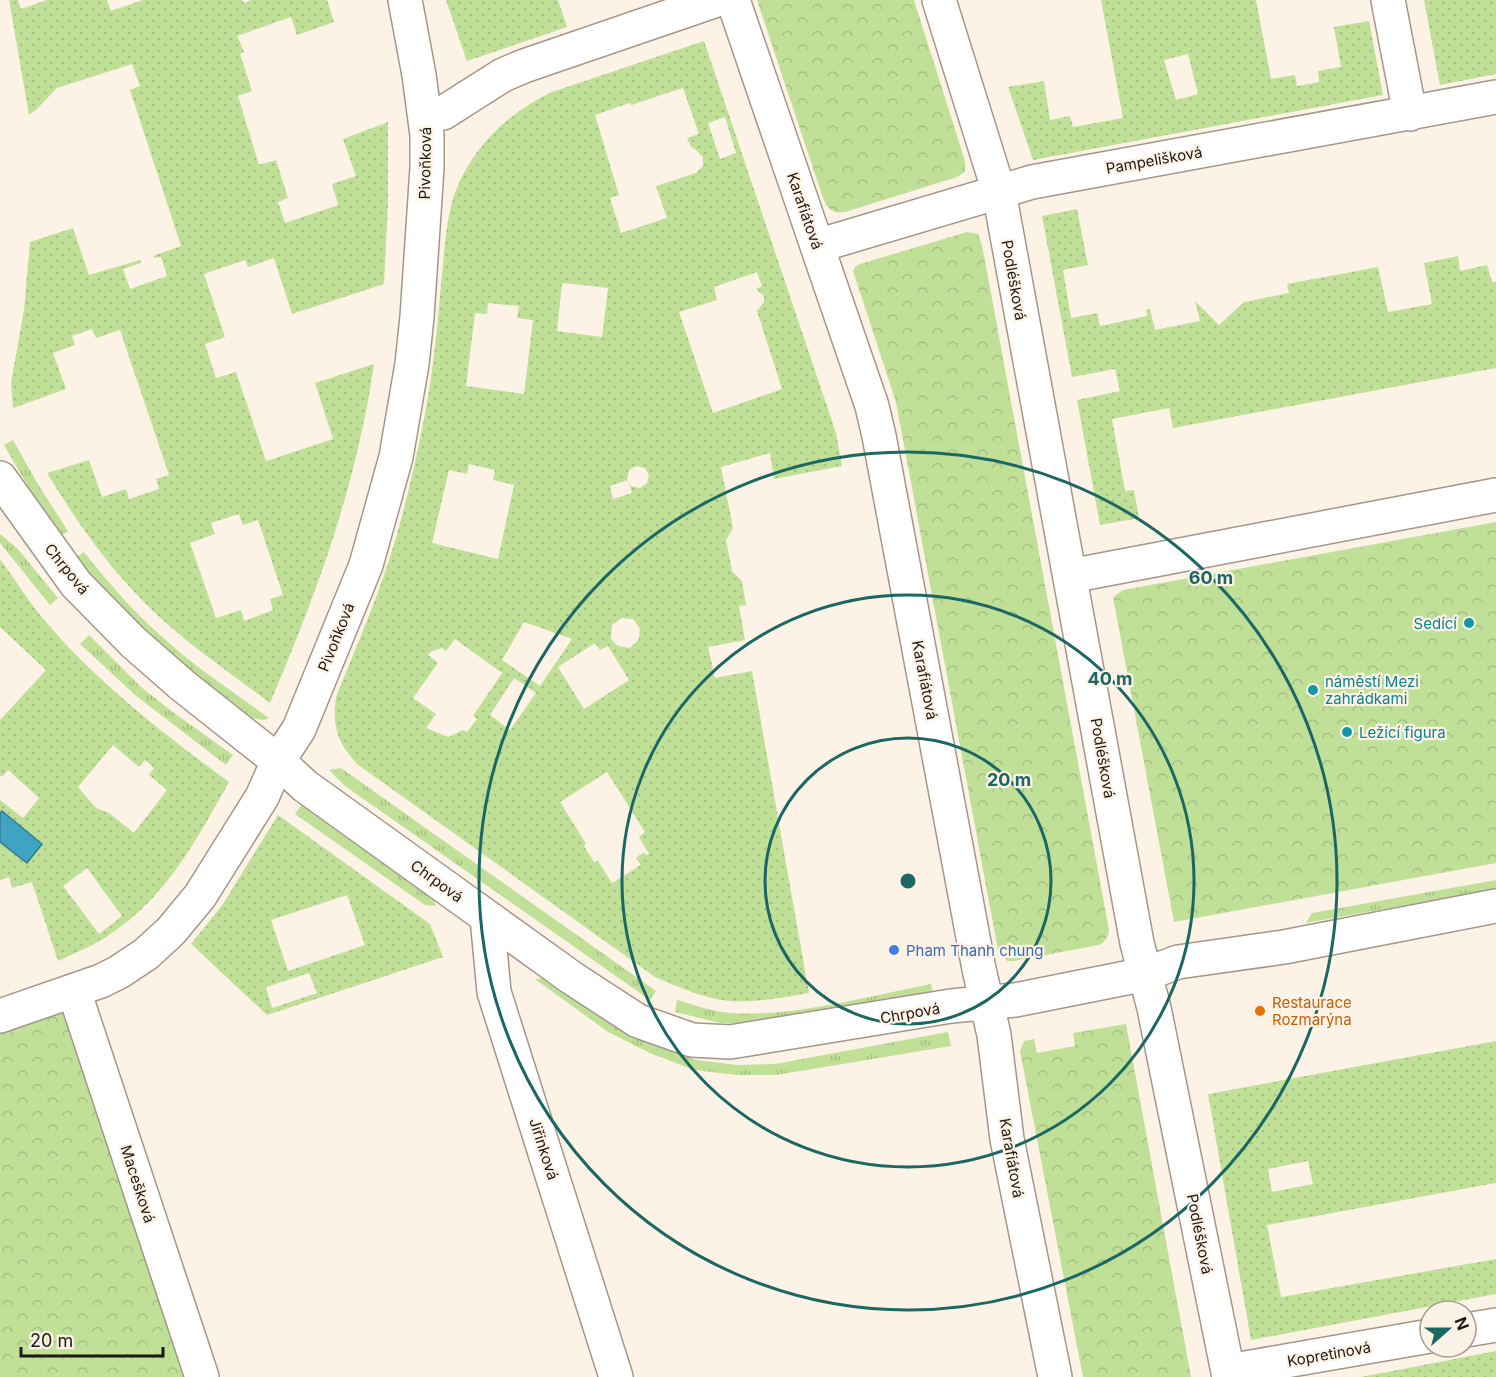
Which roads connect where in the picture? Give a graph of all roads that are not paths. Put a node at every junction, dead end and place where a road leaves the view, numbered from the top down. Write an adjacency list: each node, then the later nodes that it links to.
1 (405, 0): 8 (street, Pivoňková)
2 (717, 0): 8 (street, Pivoňková)
3 (733, 0): 10 (street, Karafiátová)
4 (939, 0): 9 (street, Podléšková)
5 (1388, 0): 7 (street)
6 (1496, 97): 7 (street, Pampelišková)
7 (1410, 114): 9 (street, Pampelišková)
8 (425, 117): 14 (street, Pivoňková)
9 (999, 192): 10 (street, Pampelišková); 13 (street, Podléšková)
10 (817, 246): 19 (street, Karafiátová)
11 (0, 478): 14 (street, Chrpová)
12 (1496, 495): 13 (street)
13 (1070, 576): 17 (street, Podléšková)
14 (278, 761): 16 (street, Chrpová); 18 (street, Pivoňková)
15 (1496, 906): 17 (street)
16 (487, 917): 19 (street, Chrpová); 26 (street, Jiřinková)
17 (1146, 974): 19 (street, Chrpová); 24 (street, Podléšková)
18 (74, 991): 20 (street, Pivoňková); 25 (street, Macešková)
19 (986, 1002): 27 (street, Karafiátová)
20 (0, 1016)
21 (1496, 1325): 22 (street)
22 (1478, 1328)
23 (1418, 1338): 24 (street, Kopretinová)
24 (1229, 1374)
25 (202, 1377)
26 (616, 1377)
27 (1055, 1377)

